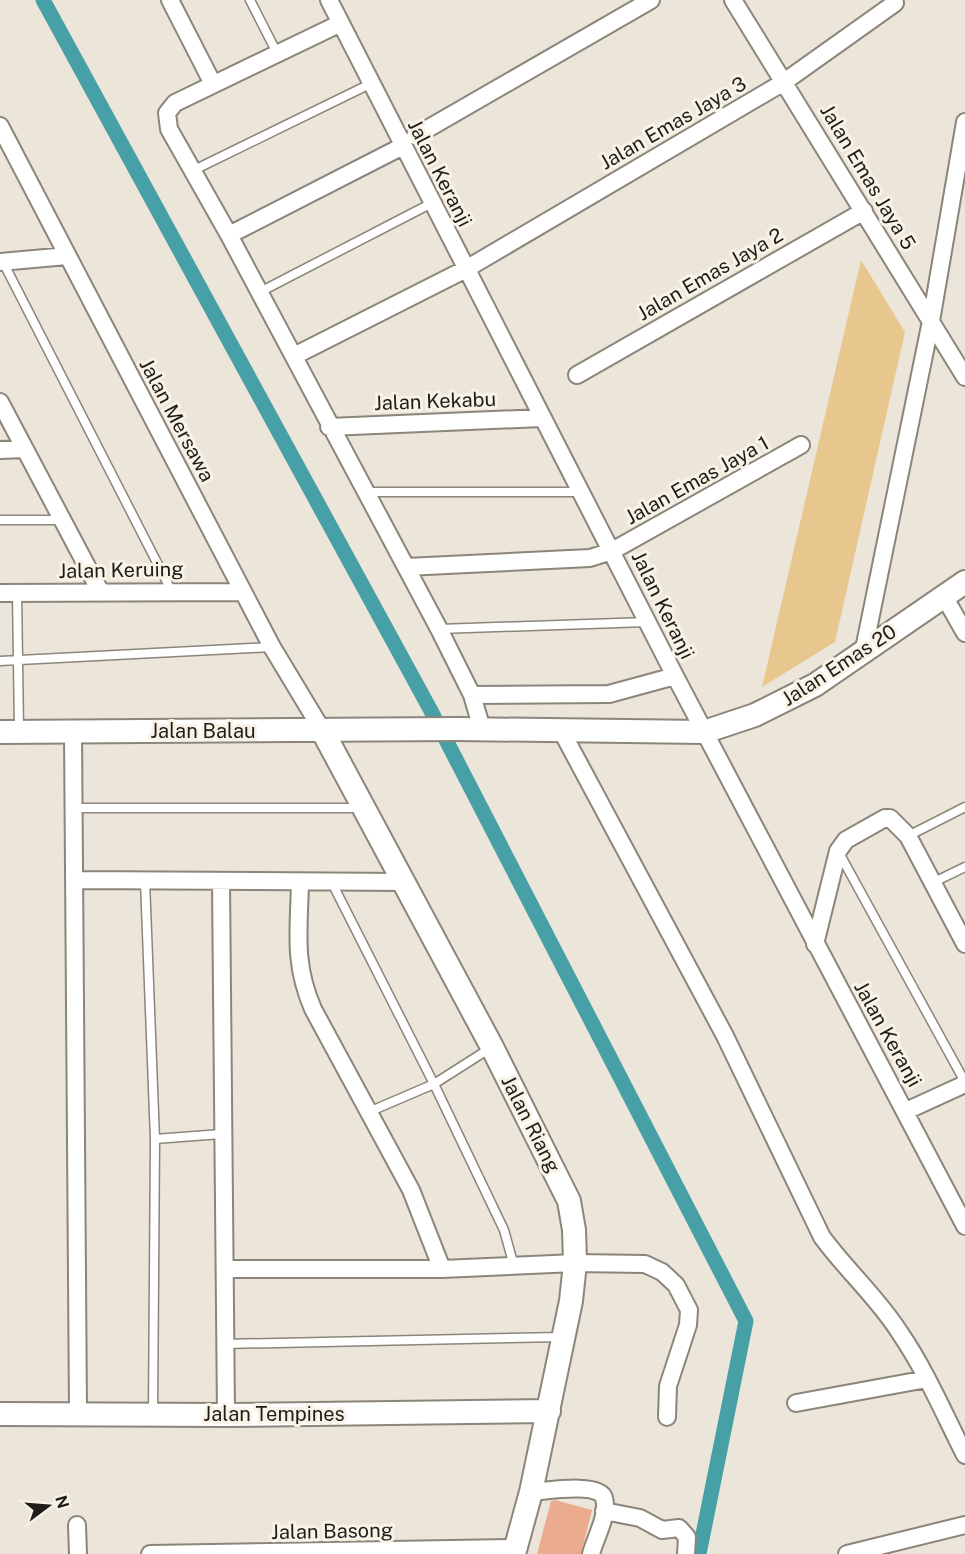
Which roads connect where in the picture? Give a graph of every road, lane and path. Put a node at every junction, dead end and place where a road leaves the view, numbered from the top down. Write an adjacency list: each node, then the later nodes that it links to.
1 (170, 0): 10 (street)
2 (250, 0): 8 (lane)
3 (329, 0): 7 (street, Jalan Keranji)
4 (651, 0): 14 (street)
5 (733, 0): 9 (street, Jalan Emas Jaya 5)
6 (895, 3): 9 (street, Jalan Emas Jaya 3)
7 (341, 23): 8 (street); 11 (street, Jalan Keranji)
8 (278, 55): 10 (street)
9 (784, 81): 17 (street, Jalan Emas Jaya 5); 21 (street, Jalan Emas Jaya 3)
10 (213, 84): 15 (street)
11 (370, 84): 14 (street, Jalan Keranji); 15 (lane)
12 (965, 122): 23 (street)
13 (0, 126): 19 (street, Jalan Mersawa)
14 (409, 141): 16 (street, Jalan Keranji); 18 (street)
15 (192, 171): 18 (street)
16 (432, 203): 21 (street, Jalan Keranji); 22 (lane)
17 (864, 211): 23 (street, Jalan Emas Jaya 5); 26 (street, Jalan Emas Jaya 2)
18 (229, 235): 22 (street)
19 (67, 256): 20 (street); 44 (street, Jalan Mersawa)
20 (1, 262): 41 (lane)
21 (466, 269): 25 (street, Jalan Emas Jaya 3); 29 (street, Jalan Keranji)
22 (258, 293): 25 (street)
23 (931, 321): 24 (street, Jalan Emas Jaya 5); 50 (street)
24 (959, 354): 27 (street, Jalan Emas Jaya 5)
25 (294, 356): 30 (street)
26 (577, 375)
27 (965, 377)
28 (0, 402): 32 (street)
29 (542, 418): 30 (street, Jalan Kekabu); 35 (street, Jalan Keranji)
30 (329, 427): 34 (street)
31 (801, 446): 38 (street, Jalan Emas Jaya 1)
32 (25, 449): 33 (street); 36 (street)
33 (0, 450)
34 (364, 492): 35 (lane); 39 (street)
35 (581, 492): 38 (street, Jalan Keranji)
36 (62, 519): 37 (lane); 42 (street)
37 (0, 520)
38 (612, 551): 39 (street, Jalan Emas Jaya 1); 46 (street, Jalan Keranji)
39 (406, 567): 47 (street)
40 (965, 582): 45 (street, Jalan Emas 20)
41 (171, 590): 42 (street, Jalan Keruing); 44 (street, Jalan Keruing)
42 (100, 591): 43 (street, Jalan Keruing)
43 (8, 592): 52 (lane)
44 (243, 592): 49 (street, Jalan Mersawa)
45 (944, 596): 48 (street); 50 (street, Jalan Emas 20)
46 (648, 622): 47 (lane); 53 (street, Jalan Keranji)
47 (439, 629): 54 (street)
48 (965, 633)
49 (272, 647): 52 (lane); 57 (street, Jalan Mersawa)
50 (864, 649): 60 (street, Jalan Emas 20)
51 (0, 661): 52 (lane)
52 (18, 661): 59 (lane)
53 (675, 676): 54 (street); 60 (street, Jalan Keranji)
54 (472, 695): 55 (street)
55 (482, 729): 56 (street, Jalan Balau); 57 (street, Jalan Balau)
56 (561, 729): 60 (street, Jalan Emas 20); 90 (street)
57 (322, 730): 58 (street, Jalan Balau); 63 (street, Jalan Riang)
58 (73, 731): 59 (street, Jalan Balau); 62 (street)
59 (10, 732)
60 (704, 732): 75 (street, Jalan Keranji)
61 (965, 807): 64 (lane)
62 (73, 808): 63 (lane); 67 (street)
63 (365, 808): 71 (street, Jalan Riang)
64 (908, 836): 65 (street); 73 (street)
65 (838, 851): 75 (street); 77 (lane)
66 (965, 867): 73 (lane)
67 (75, 880): 68 (street); 93 (street)
68 (146, 881): 69 (street); 82 (lane)
69 (221, 882): 70 (street); 81 (street)
70 (300, 882): 72 (street); 79 (street)
71 (406, 882): 72 (street); 76 (street, Jalan Riang)
72 (332, 883): 78 (lane)
73 (932, 883): 74 (street)
74 (965, 942)
75 (815, 944): 80 (street, Jalan Keranji)
76 (492, 1047): 78 (lane); 84 (street, Jalan Riang)
77 (965, 1083): 80 (street)
78 (434, 1084): 79 (lane); 85 (lane)
79 (371, 1111): 87 (street)
80 (906, 1111): 83 (street, Jalan Keranji)
81 (221, 1134): 82 (lane); 86 (street)
82 (155, 1139): 95 (lane)
83 (965, 1226)
84 (575, 1263): 85 (street); 88 (street, Jalan Riang); 97 (street)
85 (514, 1268): 87 (street)
86 (225, 1269): 87 (street); 89 (street)
87 (442, 1269)
88 (565, 1336): 89 (lane); 92 (street, Jalan Riang)
89 (224, 1344): 96 (street)
90 (927, 1379): 91 (street); 98 (street)
91 (796, 1403)
92 (549, 1411): 96 (street, Jalan Tempines); 99 (street, Jalan Riang)
93 (78, 1413): 94 (street, Jalan Tempines); 95 (street, Jalan Tempines)
94 (0, 1414)
95 (153, 1414): 96 (street, Jalan Tempines)
96 (226, 1415)
97 (667, 1417)
98 (965, 1455)
99 (531, 1492): 100 (street); 103 (street, Jalan Riang)
100 (604, 1511): 107 (street); 108 (street)
101 (77, 1525): 104 (street)
102 (965, 1525): 109 (street)
103 (514, 1551): 106 (street, Jalan Basong)
104 (78, 1554)
105 (150, 1554): 106 (street, Jalan Basong)
106 (233, 1554)
107 (591, 1554)
108 (686, 1554)
109 (847, 1554)

